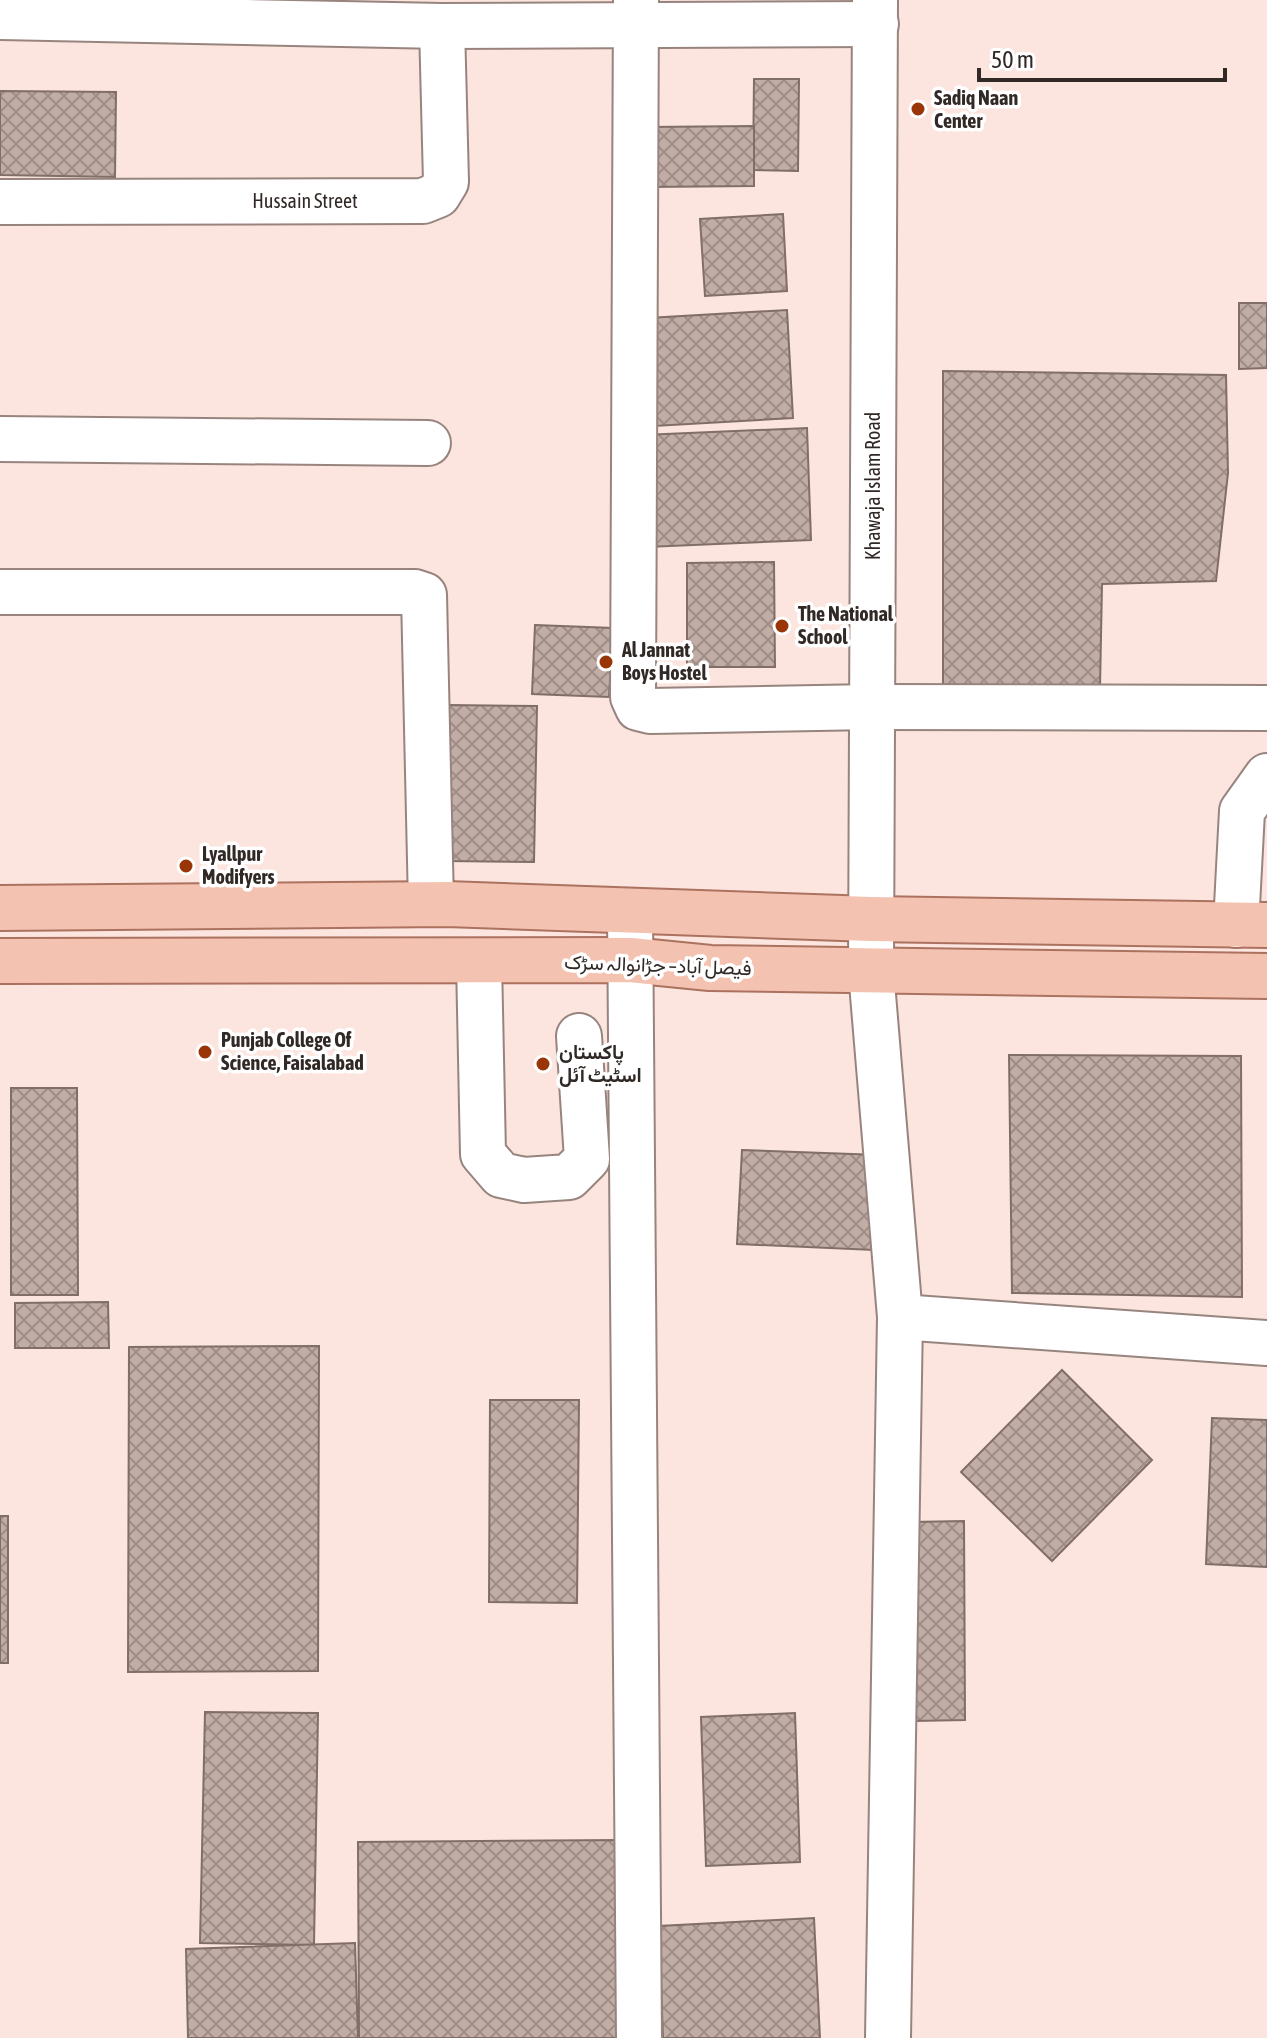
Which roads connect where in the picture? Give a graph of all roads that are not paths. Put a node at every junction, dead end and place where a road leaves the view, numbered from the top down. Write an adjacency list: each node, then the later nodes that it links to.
1 (144, 9): 2 (street); 5 (street)
2 (309, 11): 6 (street)
3 (636, 12): 4 (street); 6 (street); 11 (street)
4 (875, 12): 11 (street, Khawaja Islam Road)
5 (0, 17)
6 (442, 26): 7 (street, Hussain Street)
7 (0, 202)
8 (0, 439): 9 (street)
9 (428, 443)
10 (0, 592): 14 (street)
11 (872, 707): 12 (street); 17 (street, Khawaja Islam Road)
12 (1267, 708)
13 (1267, 776): 18 (street)
14 (431, 904): 15 (main road); 16 (main road)
15 (0, 908)
16 (630, 911): 17 (main road); 19 (street)
17 (871, 919): 18 (main road); 22 (street, Khawaja Islam Road)
18 (1251, 925)
19 (630, 960): 21 (main road, فیصل آباد– جڑانوالہ سڑک); 22 (main road, فیصل آباد– جڑانوالہ سڑک); 26 (street)
20 (0, 961): 21 (main road, فیصل آباد– جڑانوالہ سڑک)
21 (479, 962): 25 (street)
22 (871, 971): 23 (main road, فیصل آباد– جڑانوالہ سڑک); 27 (street, Khawaja Islam Road)
23 (1267, 976)
24 (579, 1036): 25 (street)
25 (584, 1110): 26 (street)
26 (631, 1112): 29 (street)
27 (900, 1317): 28 (street); 30 (street, Khawaja Islam Road)
28 (1267, 1343)
29 (639, 2038)
30 (888, 2038)

